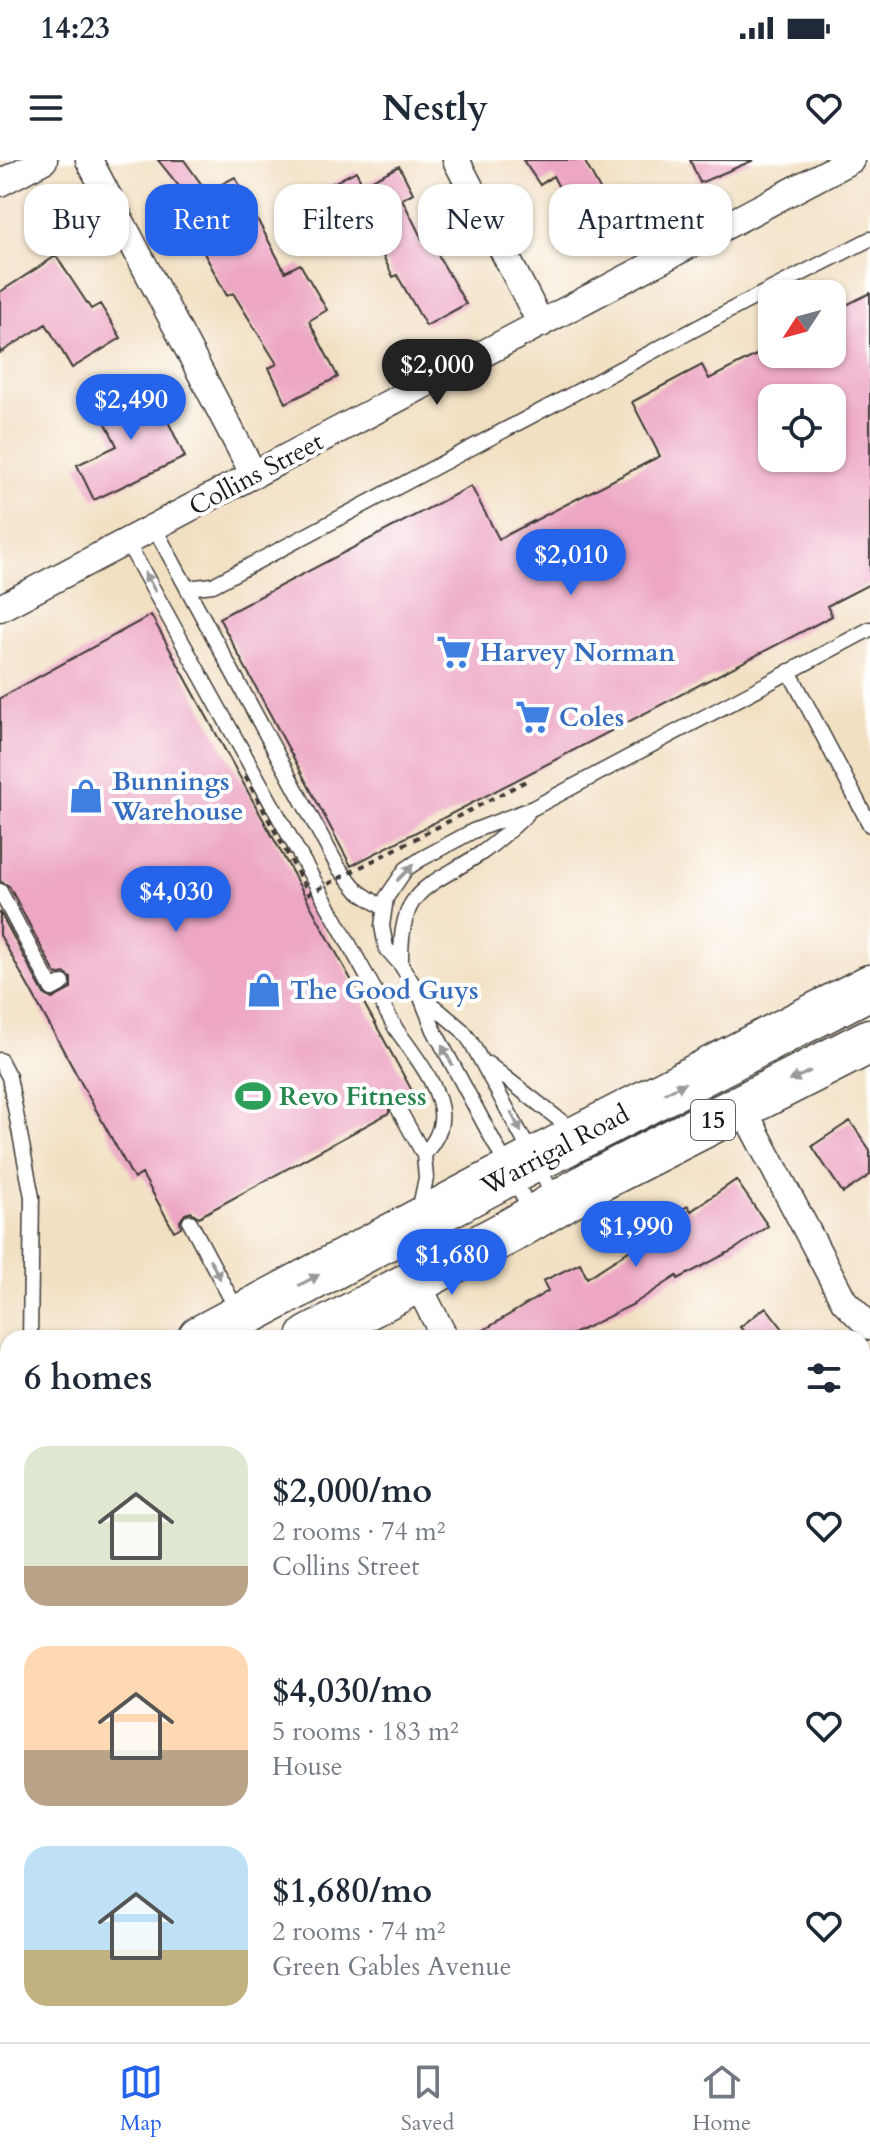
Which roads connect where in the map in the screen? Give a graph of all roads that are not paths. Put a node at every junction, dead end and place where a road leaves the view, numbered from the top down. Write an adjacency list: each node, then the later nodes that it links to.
1 (44, 160): 5 (street)
2 (89, 160): 8 (street)
3 (456, 160): 7 (street)
4 (839, 163): 7 (street, Collins Street)
5 (0, 183)
6 (870, 239): 11 (lane)
7 (541, 324): 8 (street, Collins Street)
8 (254, 475): 9 (street, Collins Street)
9 (154, 527): 10 (street, Collins Street); 11 (lane)
10 (127, 542): 12 (street, Collins Street); 17 (lane, one-way to 10)
11 (187, 588): 20 (lane)
12 (0, 608)
13 (870, 629): 14 (lane)
14 (789, 671): 15 (lane); 16 (lane)
15 (533, 808): 20 (lane, one-way to 15); 21 (lane)
16 (870, 825)
17 (299, 853): 18 (lane); 31 (lane)
18 (285, 861)
19 (0, 891): 22 (lane)
20 (382, 907): 21 (lane)
21 (401, 965): 24 (lane)
22 (63, 983)
23 (870, 987): 30 (highway, Warrigal Road / 15, one-way to 23)
24 (420, 995): 26 (lane); 32 (lane, one-way to 24)
25 (870, 1041): 28 (highway, Warrigal Road / 15, one-way to 28)
26 (479, 1055): 30 (lane); 32 (lane, one-way to 32)
27 (0, 1060): 39 (lane)
28 (741, 1105): 33 (highway, Warrigal Road / 15); 38 (street)
29 (398, 1108): 31 (lane)
30 (581, 1136): 32 (highway, Warrigal Road / 15)
31 (424, 1155): 35 (lane)
32 (523, 1167): 33 (lane); 33 (lane); 35 (highway, Warrigal Road / 15)
33 (546, 1210): 36 (highway, Warrigal Road / 15)
34 (190, 1222): 37 (lane, one-way to 37)
35 (417, 1223): 37 (highway, Warrigal Road / 15, one-way to 35)
36 (415, 1279): 41 (highway, Warrigal Road / 15); 42 (street)
37 (240, 1317): 40 (highway, Warrigal Road / 15)
38 (870, 1327)
39 (30, 1330)
40 (215, 1330)
41 (323, 1330)
42 (441, 1330)

